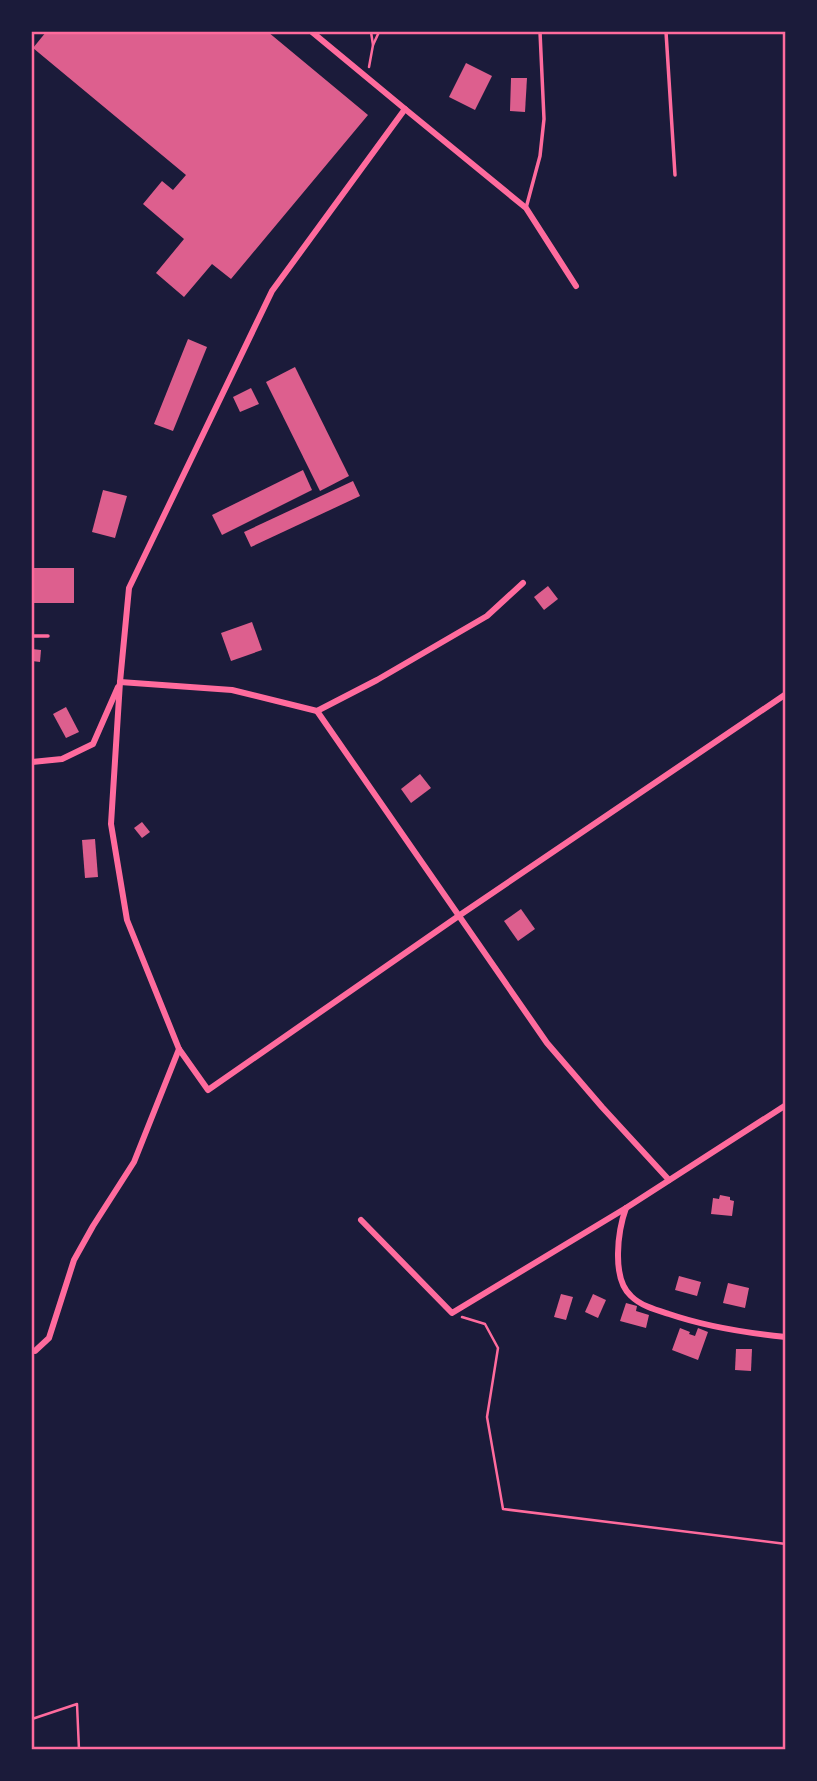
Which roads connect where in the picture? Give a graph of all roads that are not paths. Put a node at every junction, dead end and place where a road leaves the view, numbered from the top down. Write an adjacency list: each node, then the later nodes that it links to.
1 (312, 32): 4 (street)
2 (540, 32): 6 (lane)
3 (666, 32): 5 (lane)
4 (405, 109): 6 (street); 11 (street)
5 (675, 175)
6 (526, 208): 7 (street)
7 (576, 286)
8 (523, 583): 13 (street)
9 (32, 636): 10 (lane)
10 (48, 636)
11 (120, 682): 13 (street); 14 (street); 16 (street)
12 (786, 694): 15 (street)
13 (317, 711): 15 (street)
14 (32, 762)
15 (460, 915): 16 (street); 18 (street)
16 (179, 1049): 22 (street)
17 (786, 1105): 18 (street)
18 (669, 1180): 19 (street)
19 (626, 1208): 20 (street); 21 (street)
20 (361, 1220)
21 (786, 1337)
22 (32, 1350)

